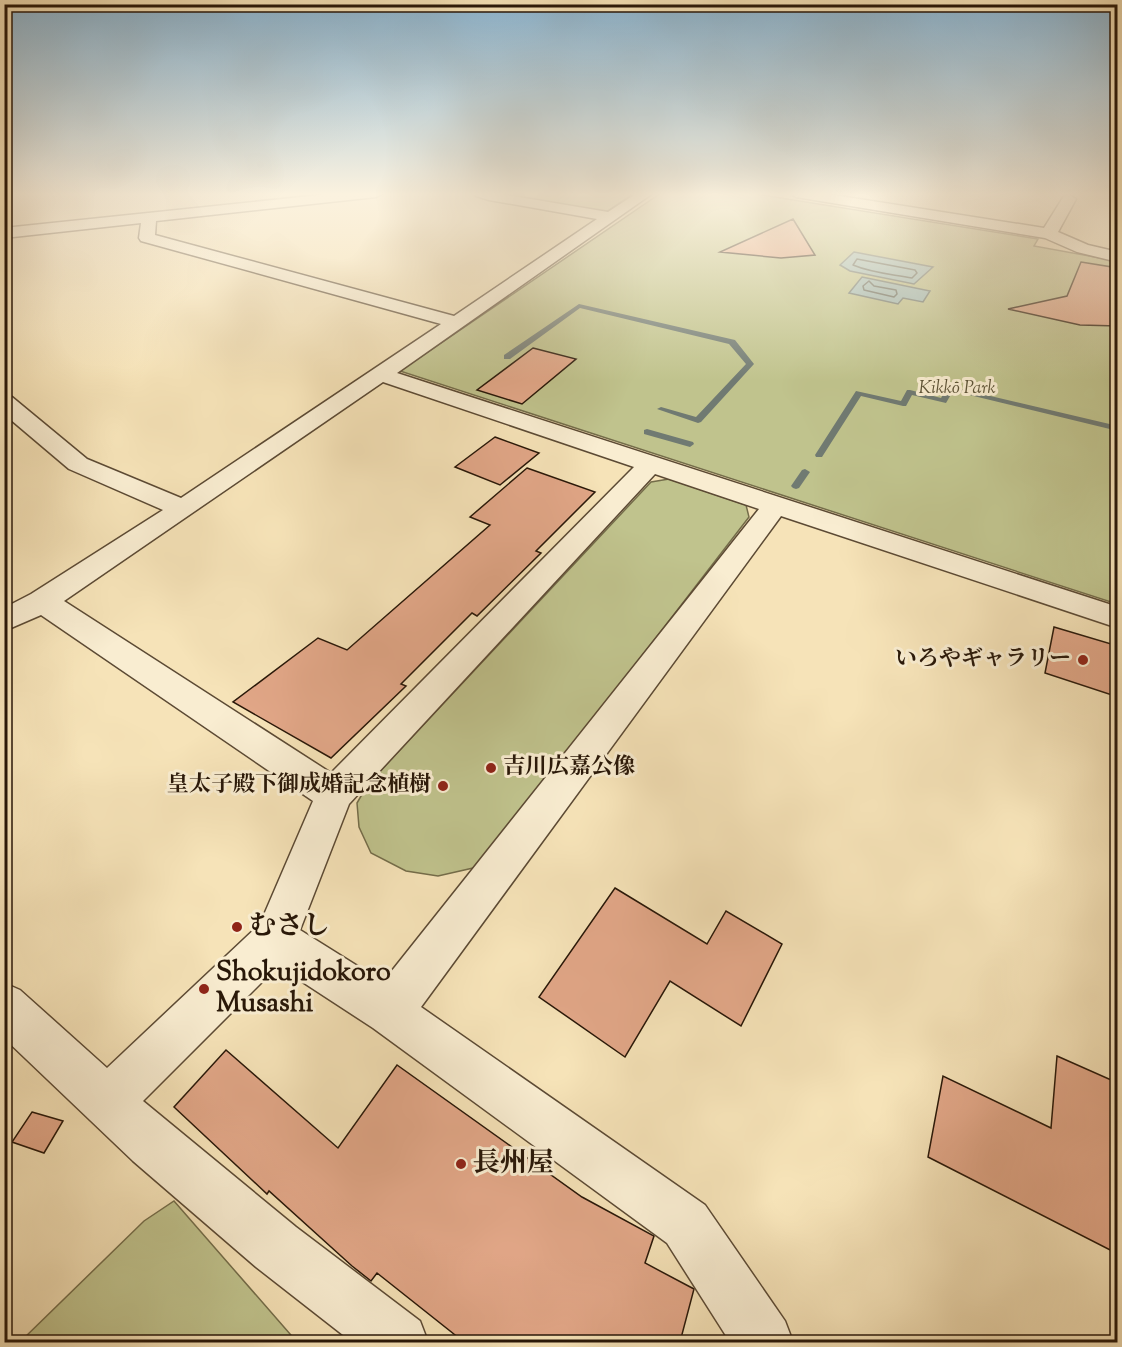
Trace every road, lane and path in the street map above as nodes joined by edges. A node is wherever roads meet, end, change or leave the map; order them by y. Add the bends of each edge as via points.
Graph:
1 (212, 256) edge
2 (553, 256) edge
3 (455, 322) junction
4 (379, 374) junction
5 (4, 402) edge
6 (651, 463) junction
7 (776, 505) junction
8 (183, 509) junction
9 (42, 601) junction
10 (1118, 618) edge
11 (4, 621) edge
12 (333, 795) junction
13 (275, 939) junction
14 (4, 1006) edge
15 (389, 1012) junction
16 (108, 1101) junction
17 (399, 1342) edge
18 (764, 1342) edge

1 - 3 street
2 - 3 street
3 - 4 street
4 - 6 street
4 - 8 street
5 - 8 street via 78,464
6 - 7 street
6 - 12 street
7 - 10 street
7 - 15 street
8 - 9 street
9 - 11 street
9 - 12 street
12 - 13 street
13 - 15 street
13 - 16 street
14 - 16 street
15 - 18 street via 686,1224
16 - 17 street via 151,1143 276,1247

